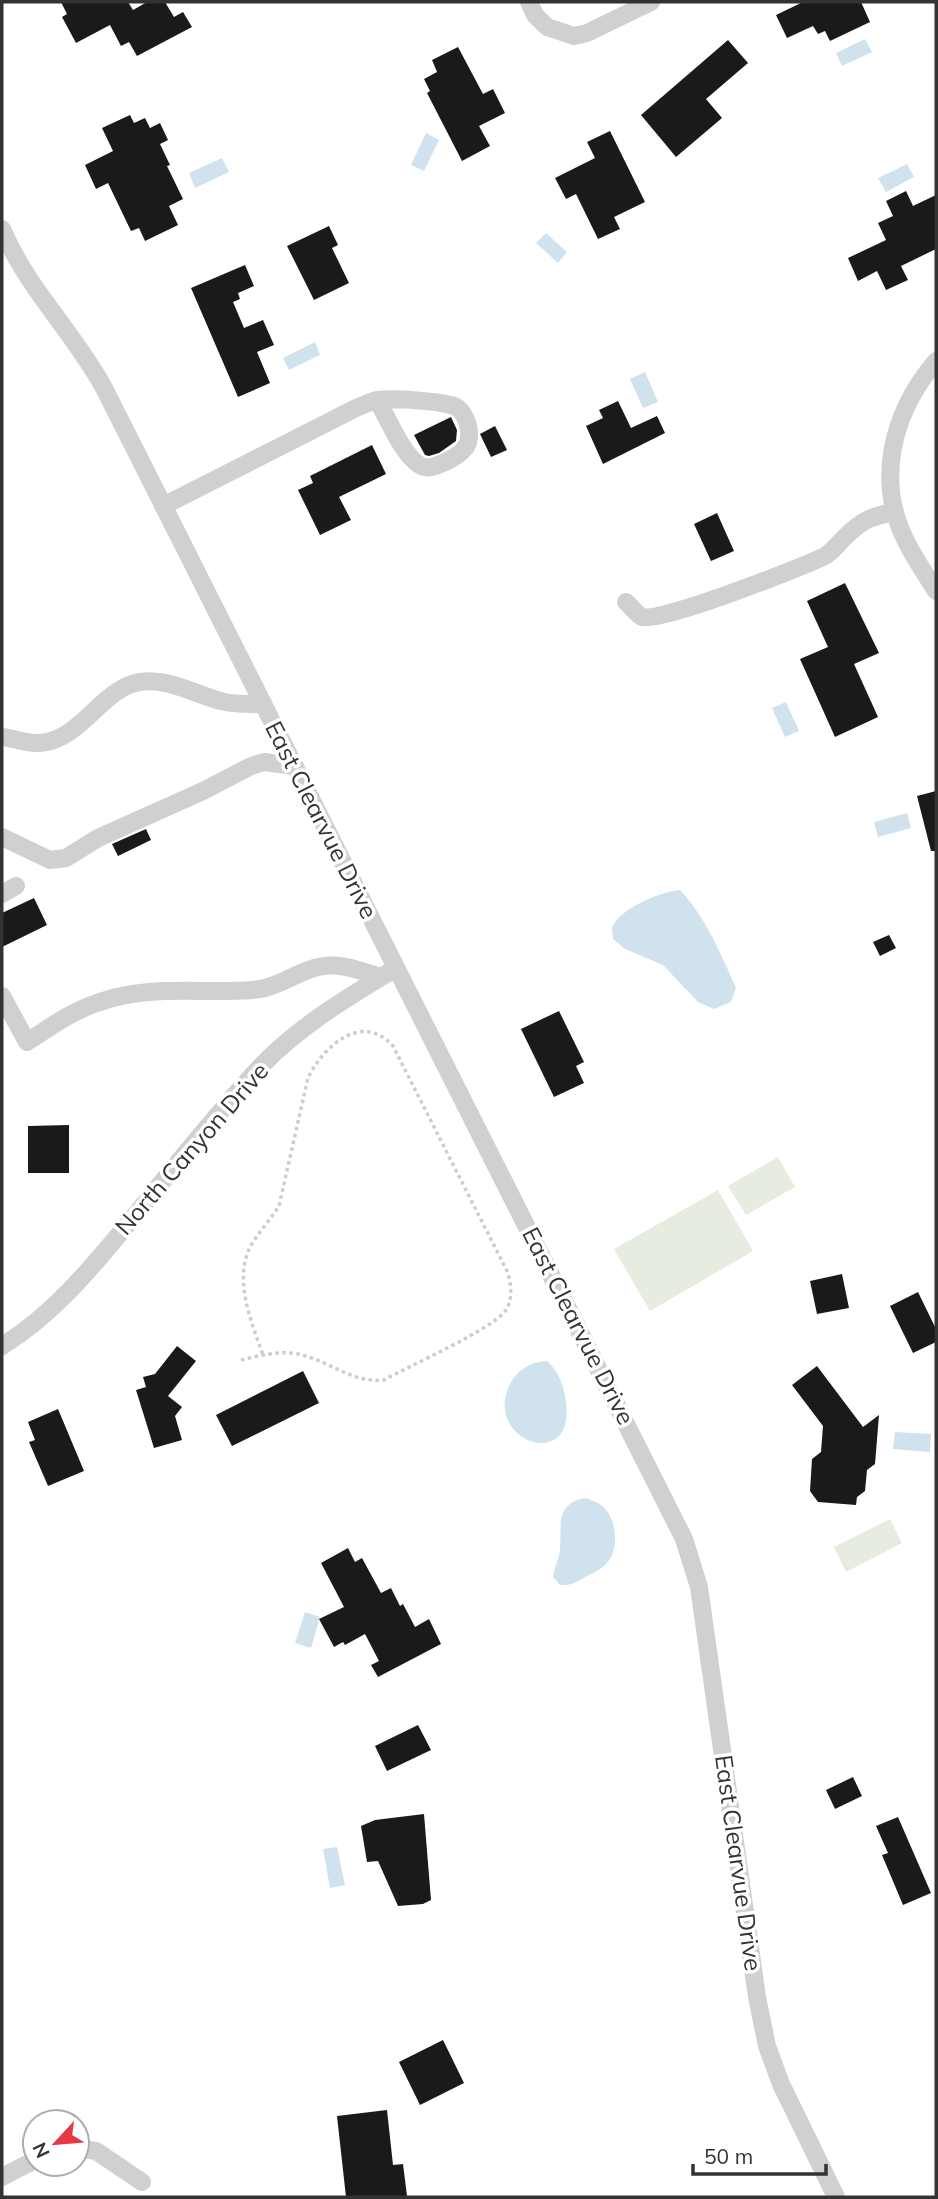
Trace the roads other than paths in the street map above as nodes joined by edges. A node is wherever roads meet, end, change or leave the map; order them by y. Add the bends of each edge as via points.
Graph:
1 (529, 2) edge
2 (651, 2) edge
3 (2, 229) edge
4 (936, 361) edge
5 (377, 400) junction
6 (163, 506) junction
7 (895, 512) junction
8 (936, 591) edge
9 (626, 602) dead end
10 (263, 704) junction
11 (2, 737) edge
12 (295, 766) junction
13 (2, 837) edge
14 (388, 973) junction
15 (2, 996) edge
16 (2, 1346) edge
17 (91, 2150) edge
18 (21, 2167) edge
19 (2, 2176) edge
20 (142, 2182) dead end
21 (836, 2197) edge

1 - 2 street via 547,27 574,36
3 - 6 street, East Clearvue Drive via 28,278 97,376
4 - 7 street via 904,407 892,446
5 - 5 street via 456,407 468,425 466,448 450,460 429,468 421,466
5 - 6 street
6 - 10 street, East Clearvue Drive
7 - 8 street via 907,545
7 - 9 street via 874,515 828,554 775,578 650,617 642,617
10 - 11 street via 220,701 163,683 133,683 51,741
10 - 12 street, East Clearvue Drive
12 - 13 street via 264,762 251,766 98,838 66,858 50,860
12 - 14 street, East Clearvue Drive
14 - 15 street via 339,965 318,967 254,990 127,995 79,1010 27,1042
14 - 16 street, North Canyon Drive via 316,1017 264,1064 78,1284
14 - 21 street, East Clearvue Drive via 684,1539 699,1587 767,2046
17 - 20 street
18 - 19 street

